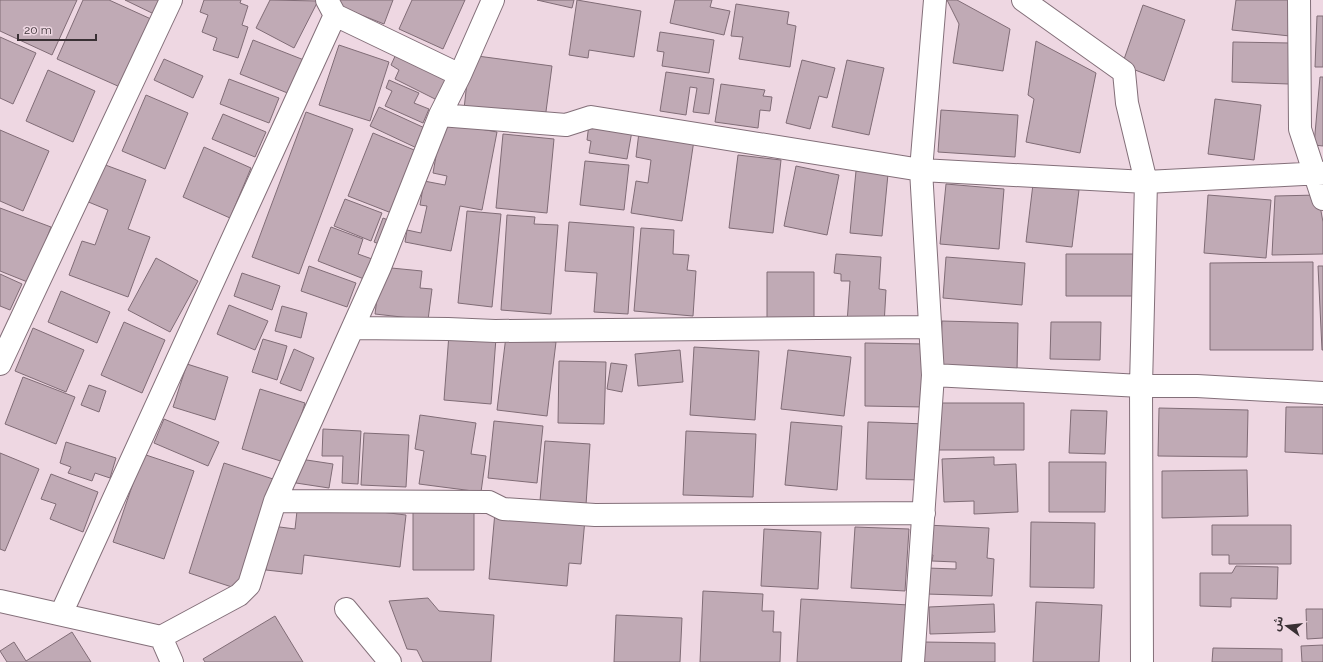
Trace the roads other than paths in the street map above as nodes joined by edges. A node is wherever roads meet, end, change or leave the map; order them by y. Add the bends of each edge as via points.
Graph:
1 (171, 0) edge
2 (494, 0) edge
3 (935, 0) edge
4 (1023, 0) edge
5 (1299, 0) edge
6 (331, 8) edge
7 (460, 75) junction
8 (440, 115) junction
9 (921, 170) junction
10 (1318, 173) edge
11 (1146, 182) junction
12 (1323, 199) edge
13 (930, 327) junction
14 (353, 328) junction
15 (0, 364) edge
16 (933, 375) junction
17 (1141, 386) junction
18 (1323, 393) edge
19 (275, 501) junction
20 (924, 513) junction
21 (0, 601) edge
22 (346, 609) dead end
23 (61, 614) junction
24 (161, 637) junction
25 (388, 661) edge
26 (172, 662) edge
27 (913, 662) edge
28 (1142, 662) edge

1 - 15 street
2 - 7 street
3 - 9 street
4 - 11 street via 1124,72 1127,102
5 - 10 street via 1300,129
6 - 7 street
6 - 23 street
7 - 8 street
8 - 9 street via 566,125 591,117
8 - 14 street
9 - 11 street
9 - 13 street
10 - 11 street
10 - 12 street
11 - 17 street
13 - 14 street via 495,332 448,328
13 - 16 street
14 - 19 street
16 - 17 street
16 - 20 street
17 - 18 street via 1197,386
17 - 28 street
19 - 20 street via 489,502 503,509 595,514
19 - 24 street via 249,584 239,595
20 - 27 street
21 - 23 street
22 - 25 street
23 - 24 street
24 - 26 street

